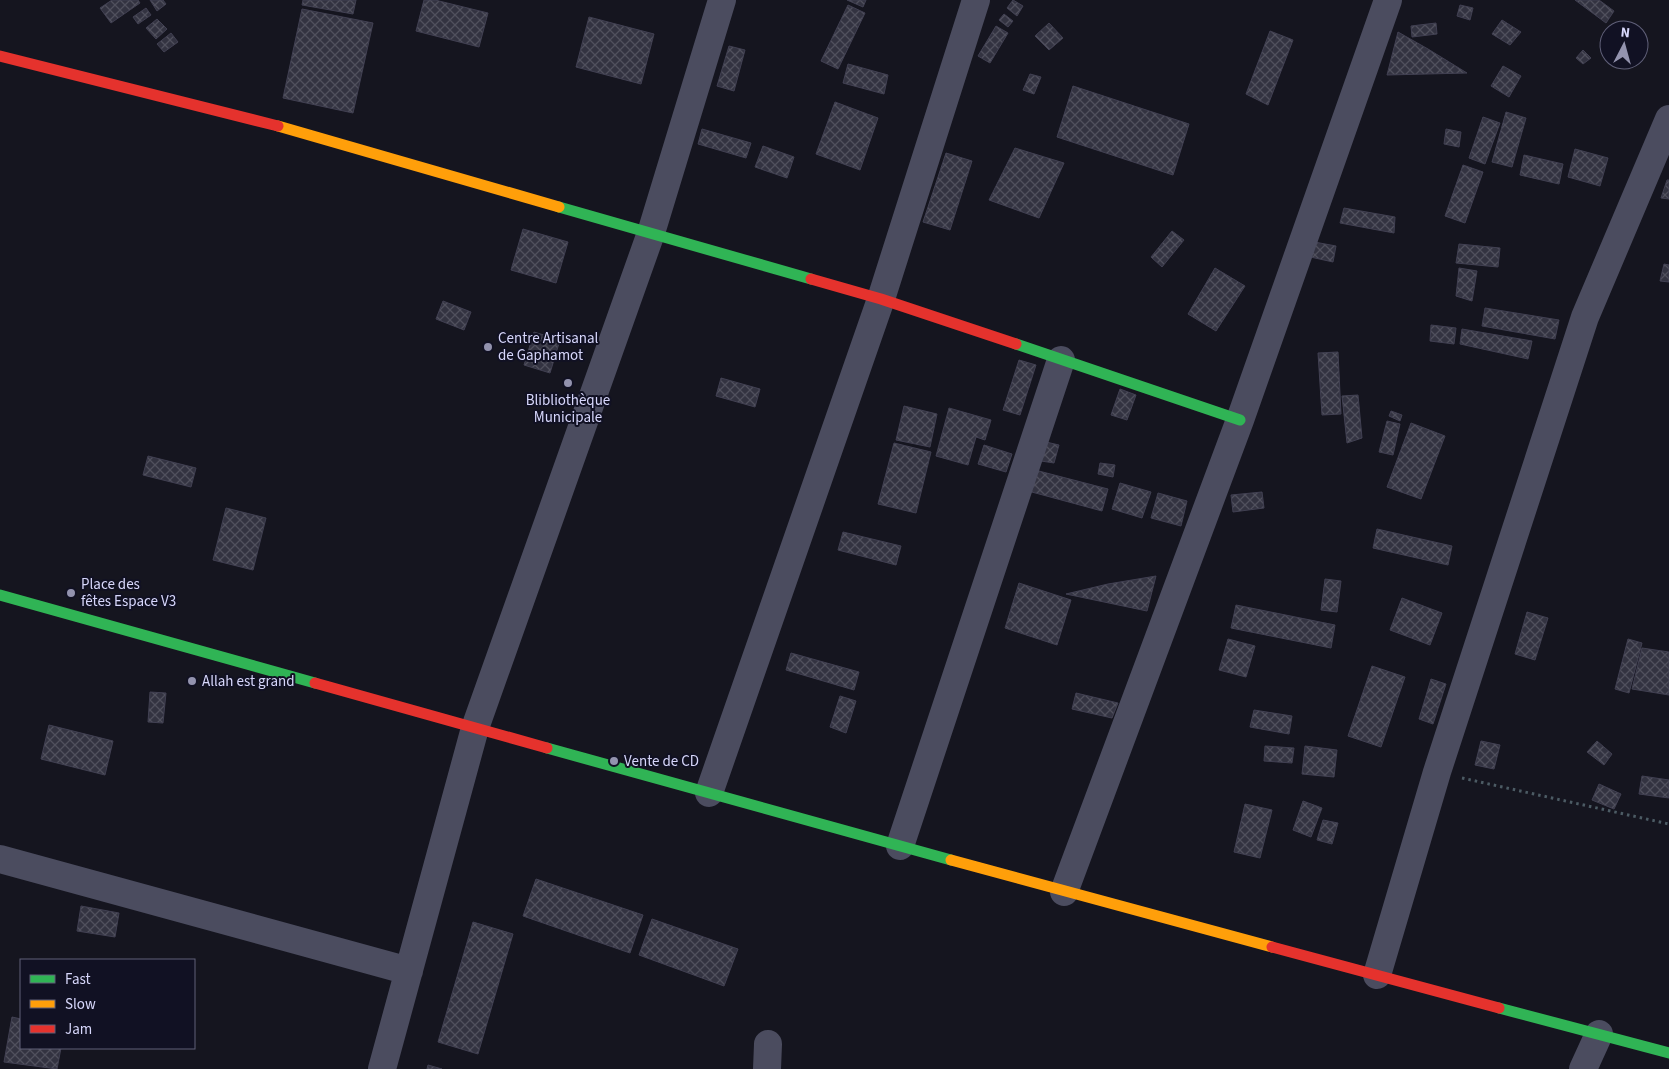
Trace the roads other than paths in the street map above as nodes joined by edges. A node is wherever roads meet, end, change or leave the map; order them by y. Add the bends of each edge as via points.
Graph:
1 (722, 0) edge
2 (976, 0) edge
3 (1388, 0) edge
4 (0, 56) edge
5 (1669, 119) edge
6 (651, 233) junction
7 (881, 299) junction
8 (1061, 360) junction
9 (1240, 420) junction
10 (0, 595) edge
11 (475, 728) junction
12 (709, 793) junction
13 (900, 846) junction
14 (0, 859) edge
15 (1064, 892) junction
16 (408, 971) junction
17 (1377, 975) junction
18 (1599, 1034) junction
19 (1667, 1047) edge
20 (382, 1069) edge
21 (1583, 1069) edge

1 - 6 street
2 - 7 street
3 - 9 street
4 - 6 street via 276,125
5 - 17 street via 1585,317 1437,772
6 - 7 street
6 - 11 street
7 - 8 street
7 - 12 street
8 - 9 street
8 - 13 street
9 - 15 street
10 - 11 street
11 - 12 street
11 - 16 street
12 - 13 street
13 - 15 street
14 - 16 street
15 - 17 street
16 - 20 street
17 - 18 street
18 - 19 street
18 - 21 street

